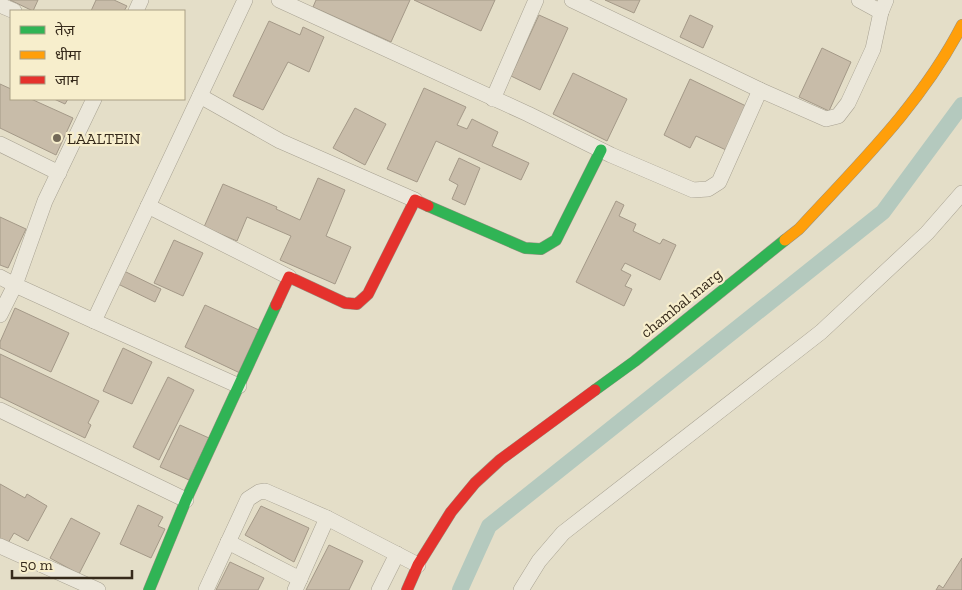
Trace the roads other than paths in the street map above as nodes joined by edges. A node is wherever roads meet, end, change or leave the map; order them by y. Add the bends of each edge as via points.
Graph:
1 (245, 0) edge
2 (279, 0) edge
3 (536, 0) edge
4 (572, 0) edge
5 (859, 0) edge
6 (0, 5) edge
7 (883, 6) edge
8 (12, 10) edge
9 (962, 24) edge
10 (760, 90) junction
11 (200, 96) junction
12 (493, 99) junction
13 (94, 100) edge
14 (0, 144) edge
15 (600, 150) junction
16 (58, 173) junction
17 (962, 192) edge
18 (415, 200) junction
19 (148, 206) junction
20 (0, 277) edge
21 (290, 277) junction
22 (15, 285) junction
23 (0, 315) edge
24 (94, 321) junction
25 (240, 386) junction
26 (0, 410) edge
27 (186, 500) junction
28 (326, 518) junction
29 (228, 542) junction
30 (0, 546) edge
31 (397, 554) junction
32 (418, 566) junction
33 (297, 584) edge
34 (98, 590) edge
35 (149, 590) edge
36 (206, 590) edge
37 (379, 590) edge
38 (407, 590) edge
39 (521, 590) edge

1 - 11 street
2 - 12 street
3 - 12 street
4 - 10 street
5 - 7 street
6 - 8 street
7 - 10 street via 873,49 848,103 838,116 826,119
9 - 32 street, chambal marg via 947,54 923,89 872,151 798,229 635,361 500,460 451,512
10 - 15 street via 720,182 708,189 692,190
11 - 18 street via 280,141
11 - 19 street
12 - 15 street
13 - 16 street
14 - 16 street
15 - 18 street via 556,240 541,249 525,248
16 - 22 street
17 - 39 street via 927,233 821,332 564,534 539,562
18 - 21 street via 368,294 357,304 345,304
19 - 21 street
19 - 24 street
20 - 22 street
21 - 25 street
22 - 23 street
22 - 24 street
24 - 25 street
25 - 27 street
26 - 27 street
27 - 35 street
28 - 29 street via 266,491 258,492 248,499
28 - 31 street
28 - 33 street
29 - 33 street
29 - 36 street
30 - 34 street
31 - 32 street
31 - 37 street
32 - 38 street, chambal marg

